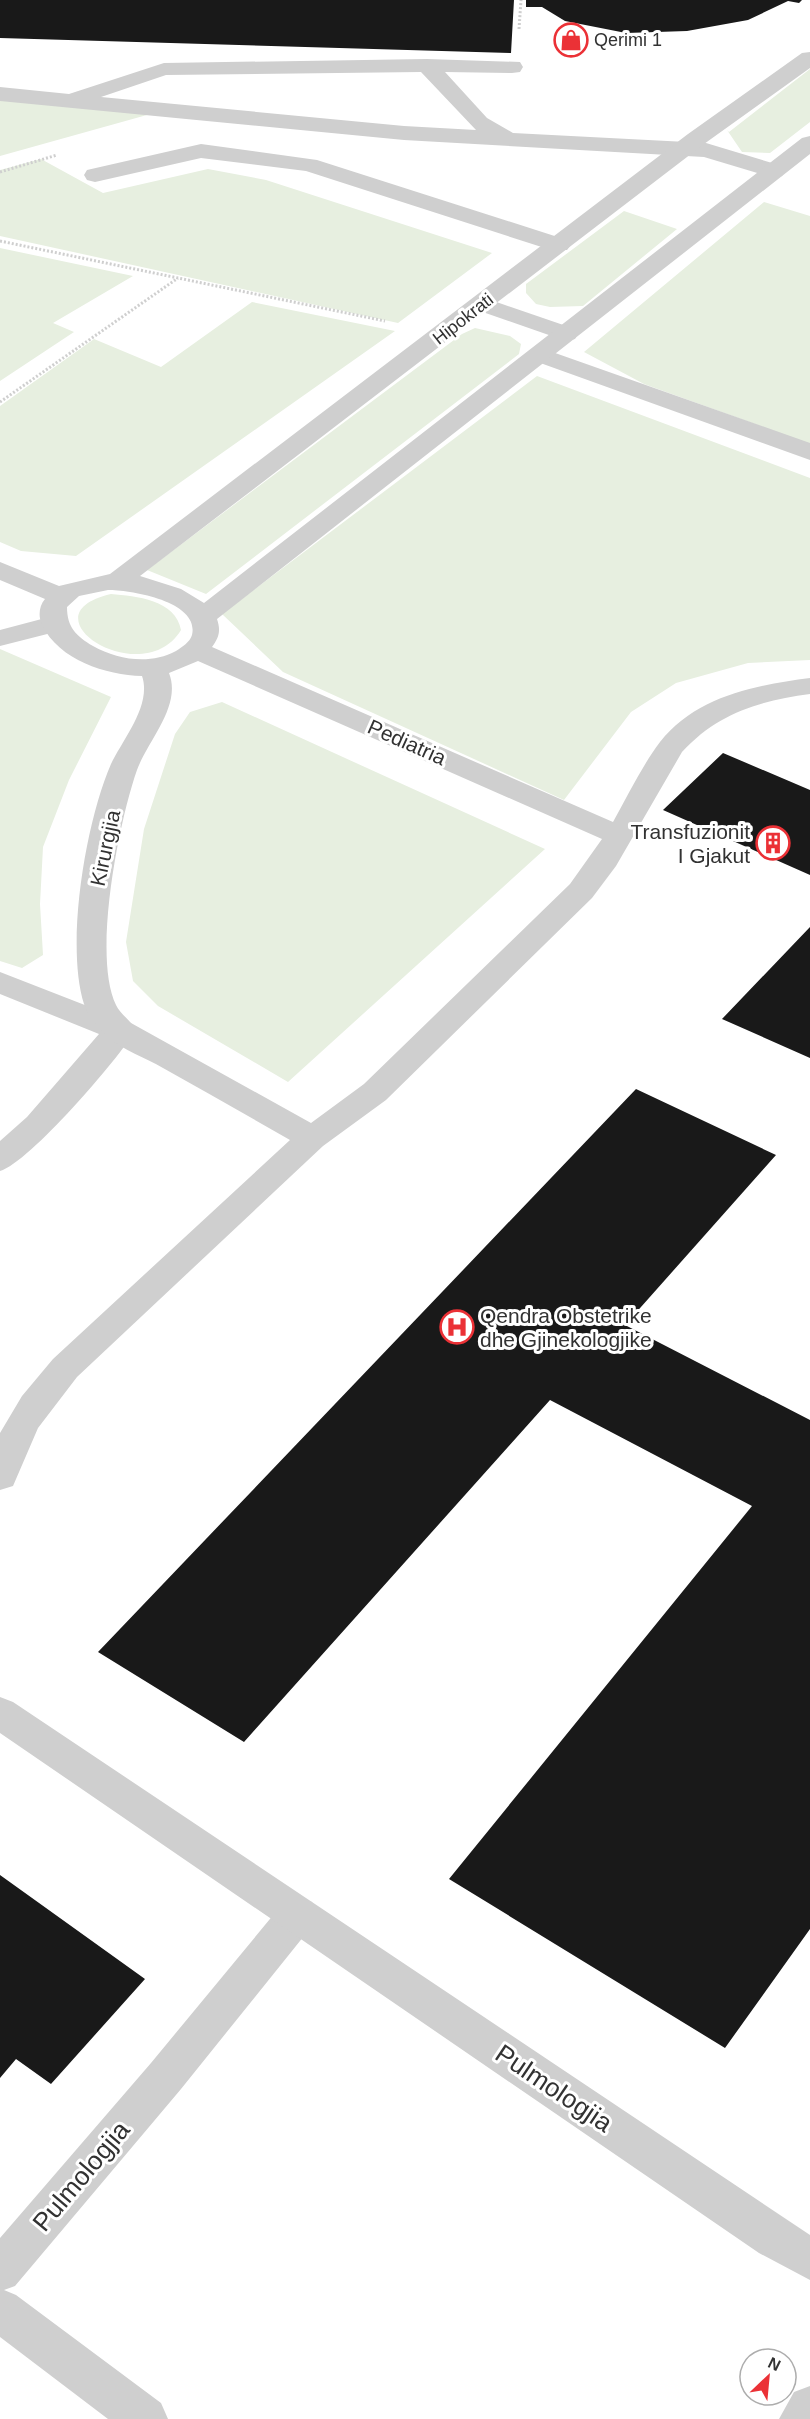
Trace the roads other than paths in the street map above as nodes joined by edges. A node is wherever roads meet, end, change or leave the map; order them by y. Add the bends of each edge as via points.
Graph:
1 (810, 58) edge
2 (427, 65) junction
3 (512, 67) dead end
4 (0, 94) edge
5 (68, 101) junction
6 (510, 139) junction
7 (810, 143) edge
8 (684, 148) junction
9 (774, 171) junction
10 (95, 175) road end
11 (559, 244) junction
12 (482, 304) junction
13 (566, 334) junction
14 (541, 355) junction
15 (810, 452) edge
16 (0, 570) edge
17 (117, 582) junction
18 (61, 596) junction
19 (203, 617) junction
20 (53, 624) junction
21 (0, 638) edge
22 (197, 650) junction
23 (153, 668) junction
24 (810, 686) edge
25 (618, 835) junction
26 (0, 982) edge
27 (120, 1030) junction
28 (312, 1138) junction
29 (0, 1159) edge
30 (2, 1460) edge
31 (0, 1713) edge
32 (298, 1914) junction
33 (810, 2259) edge
34 (0, 2271) edge
35 (0, 2310) edge
36 (145, 2419) edge

1 - 8 street, Hipokrati
2 - 3 street
2 - 5 street via 164,69
2 - 6 street via 479,123
4 - 5 street
5 - 6 street via 404,133
6 - 8 street
7 - 9 street
8 - 9 street via 706,150
8 - 11 street, Hipokrati
9 - 13 street
10 - 11 street via 201,151 309,165
11 - 12 street, Hipokrati
12 - 13 street
12 - 17 street, Hipokrati
13 - 14 street
14 - 15 street
14 - 19 street
16 - 18 street
17 - 18 street via 83,586
17 - 19 street via 164,591
18 - 20 street via 54,605
19 - 22 street via 206,632
20 - 21 street
20 - 23 street via 75,647 123,666
22 - 23 street via 179,662
22 - 25 street, Pediatria
23 - 27 street, Kirurgjia via 159,686 156,702 123,770 104,845 94,909 94,987 100,1007
24 - 25 street via 735,701 700,717 670,747
25 - 28 street via 581,891 375,1092
26 - 27 street, Kirurgjia
27 - 28 street, Kirurgjia
27 - 29 street via 38,1125
28 - 30 street via 65,1368 17,1430
31 - 32 street, Pulmologjia
32 - 33 street, Pulmologjia
32 - 34 street, Pulmologjia
35 - 36 street

